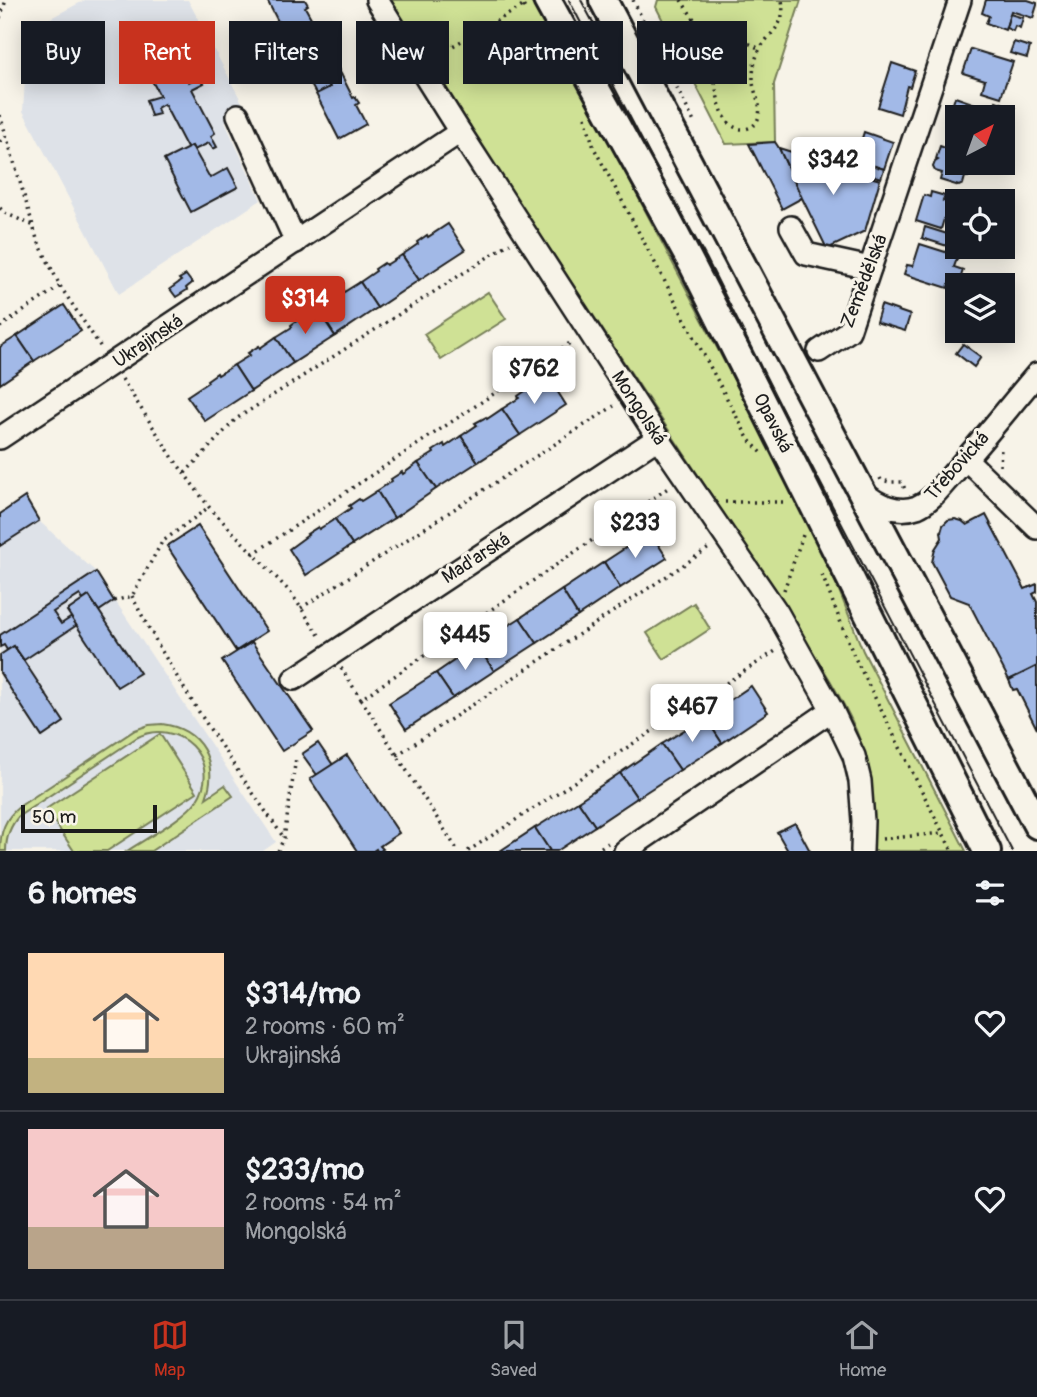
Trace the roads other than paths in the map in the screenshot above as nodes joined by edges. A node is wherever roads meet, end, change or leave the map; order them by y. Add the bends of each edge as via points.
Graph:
1 (377, 0) edge
2 (603, 0) edge
3 (960, 0) edge
4 (535, 3) edge
5 (238, 115) dead end
6 (460, 132) junction
7 (791, 227) dead end
8 (296, 242) junction
9 (870, 268) junction
10 (819, 351) dead end
11 (1037, 373) edge
12 (0, 438) edge
13 (659, 438) junction
14 (966, 459) junction
15 (867, 479) junction
16 (1037, 528) edge
17 (294, 679) dead end
18 (832, 710) junction
19 (1037, 825) edge
20 (862, 845) edge
21 (625, 851) edge
22 (987, 851) edge

1 - 6 street, Mongolská
2 - 15 main road
3 - 9 street, Zemědělská
4 - 22 main road, Opavská via 693,265
5 - 8 street
6 - 8 street, Ukrajinská
6 - 13 street, Mongolská
7 - 9 street via 806,254
8 - 12 street, Ukrajinská
9 - 10 street, Zemědělská via 849,331
11 - 14 street, Třebovická
13 - 17 street, Maďarská
13 - 18 street, Mongolská via 776,612
14 - 15 street, Třebovická via 917,507 885,507 870,499
14 - 16 street
15 - 19 main road
18 - 20 street, Mongolská via 854,756 860,781
18 - 21 street

